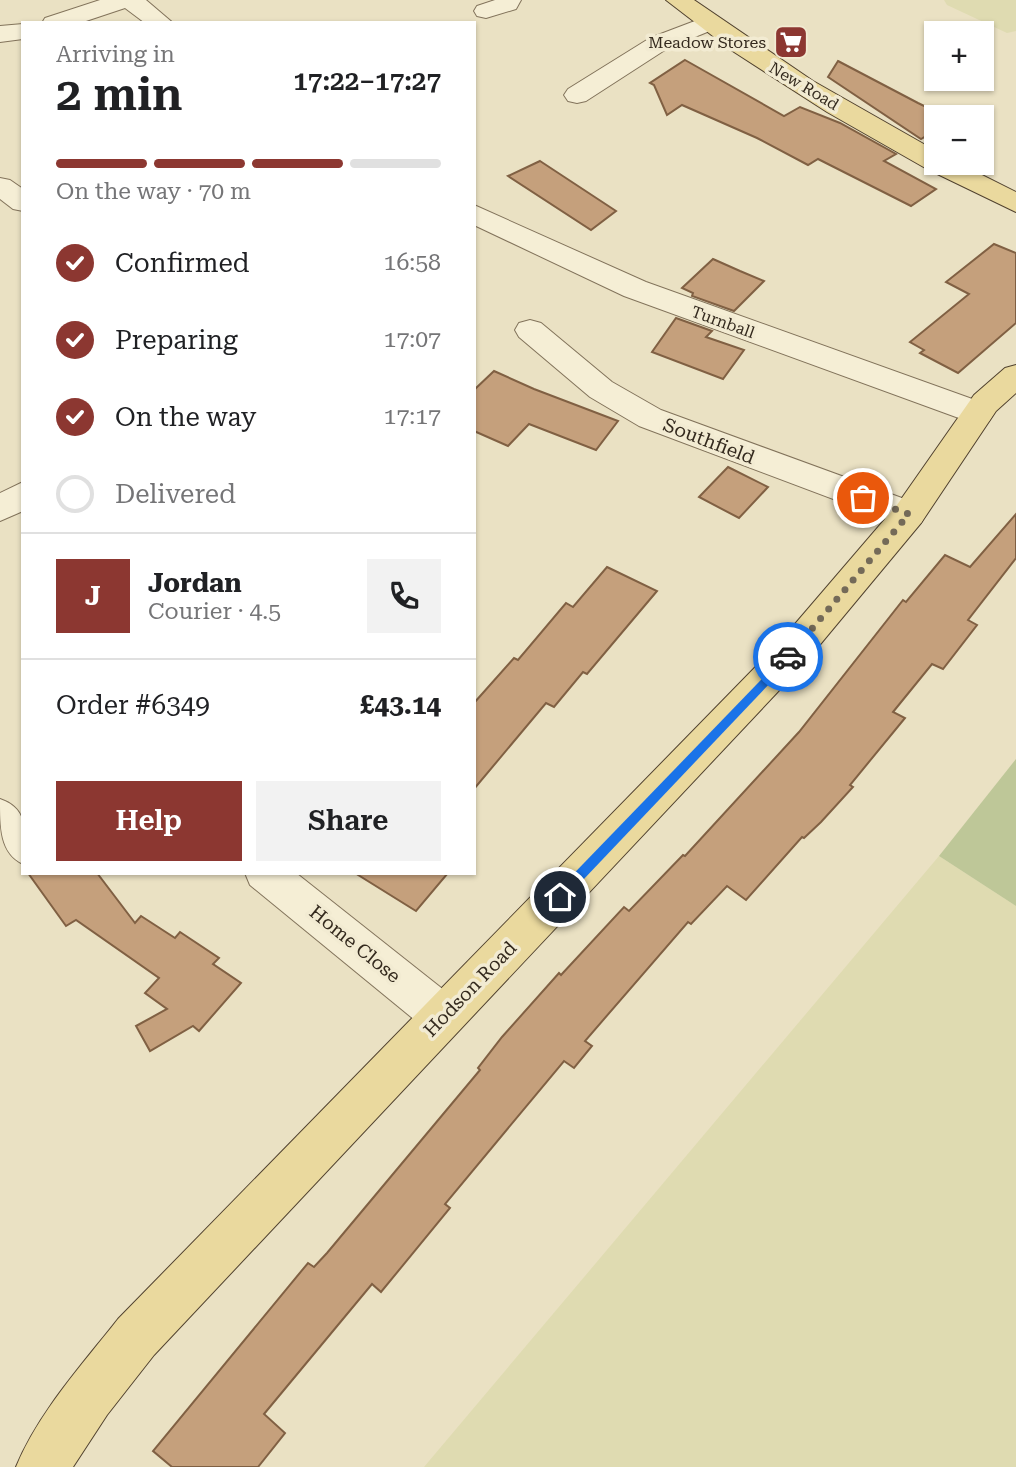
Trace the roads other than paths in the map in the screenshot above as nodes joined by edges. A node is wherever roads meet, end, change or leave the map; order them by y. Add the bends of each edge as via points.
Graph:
1 (128, 0) edge
2 (509, 0) edge
3 (678, 0) edge
4 (486, 10) dead end
5 (60, 21) edge
6 (158, 21) edge
7 (708, 23) junction
8 (21, 31) edge
9 (0, 34) edge
10 (577, 94) dead end
11 (924, 156) edge
12 (960, 175) edge
13 (0, 186) edge
14 (21, 202) edge
15 (1016, 204) edge
16 (476, 215) edge
17 (530, 330) dead end
18 (1016, 375) edge
19 (978, 413) junction
20 (909, 514) junction
21 (0, 816) edge
22 (21, 844) edge
23 (21, 848) edge
24 (0, 860) edge
25 (267, 875) edge
26 (443, 1016) junction
27 (42, 1467) edge

1 - 5 street
1 - 6 street
2 - 4 street
3 - 7 main road, New Road
7 - 10 street via 659,43
7 - 11 main road, New Road via 779,72
8 - 9 street
12 - 15 main road, New Road
13 - 14 street
16 - 19 street, Turnball via 635,289
17 - 20 street, Southfield via 589,383 650,418
18 - 19 main road
19 - 20 main road, Hodson Road
20 - 26 main road, Hodson Road via 766,681
21 - 22 street
23 - 24 street
25 - 26 street, Home Close
26 - 27 main road, Hodson Road via 136,1337

